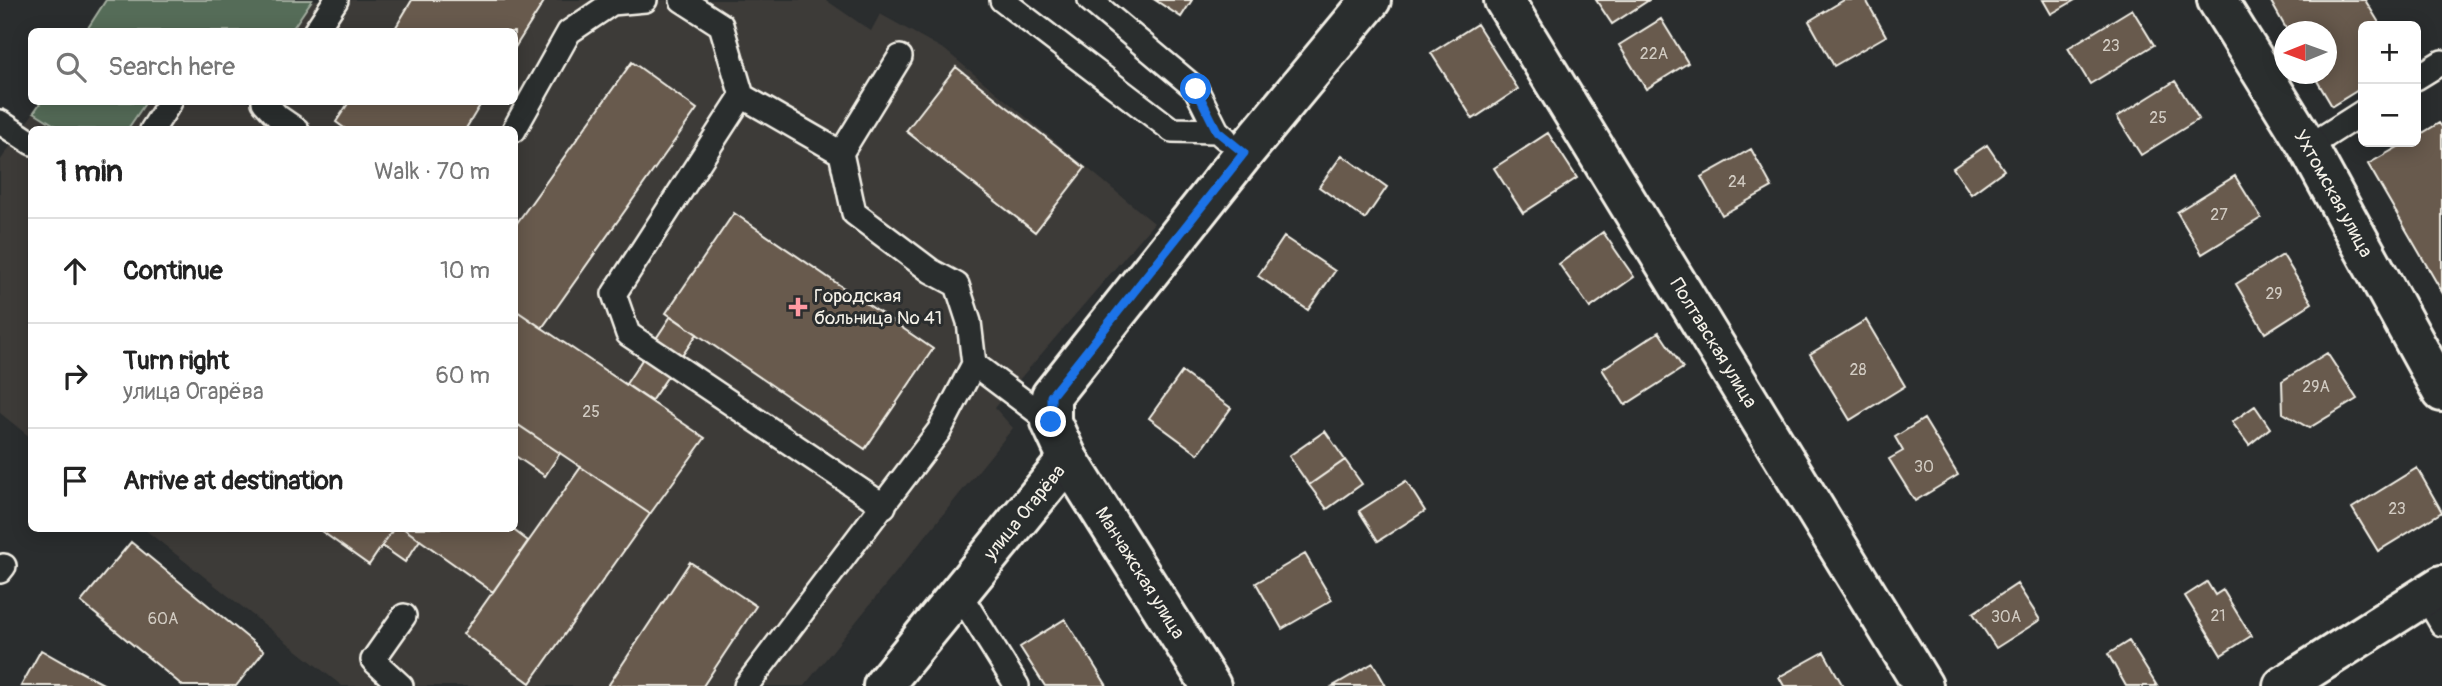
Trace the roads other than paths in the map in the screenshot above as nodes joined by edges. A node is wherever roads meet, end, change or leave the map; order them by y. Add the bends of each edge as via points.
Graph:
1 (335, 0) edge
2 (645, 0) edge
3 (682, 0) edge
4 (1002, 0) edge
5 (1090, 0) edge
6 (1371, 0) edge
7 (1504, 0) edge
8 (2217, 0) edge
9 (318, 28) edge
10 (900, 57) dead end
11 (2442, 62) edge
12 (2421, 75) edge
13 (742, 96) junction
14 (168, 105) edge
15 (267, 105) edge
16 (2358, 115) edge
17 (0, 122) edge
18 (155, 126) edge
19 (291, 126) edge
20 (516, 126) edge
21 (28, 140) edge
22 (1230, 142) junction
23 (2308, 147) junction
24 (841, 153) junction
25 (974, 364) junction
26 (2442, 392) edge
27 (1051, 422) junction
28 (1068, 459) junction
29 (884, 506) junction
30 (959, 593) junction
31 (2436, 601) edge
32 (404, 616) dead end
33 (401, 686) edge
34 (746, 686) edge
35 (883, 686) edge
36 (1017, 686) edge
37 (1211, 686) edge
38 (1923, 686) edge
39 (2283, 686) edge

1 - 9 lane
2 - 20 lane via 612,3 569,32
3 - 13 lane via 721,25
4 - 22 lane via 1172,130
5 - 22 lane via 1196,89
6 - 22 street
7 - 38 street, Полтавская улица
8 - 23 street, Ухтомская улица
10 - 24 lane
11 - 12 lane
13 - 24 lane
13 - 29 lane via 614,294 617,304 628,334
14 - 18 lane
15 - 19 lane
16 - 23 lane
17 - 21 lane
22 - 27 street via 1051,396
23 - 26 street, Ухтомская улица
24 - 25 lane via 854,213 957,285 969,322
25 - 27 lane
25 - 29 lane via 939,431
27 - 28 street, улица Огарёва
28 - 30 street, улица Огарёва
28 - 37 street, Манчажская улица
29 - 34 lane
30 - 35 street, улица Огарёва
30 - 36 lane
31 - 39 street
32 - 33 lane via 373,660

